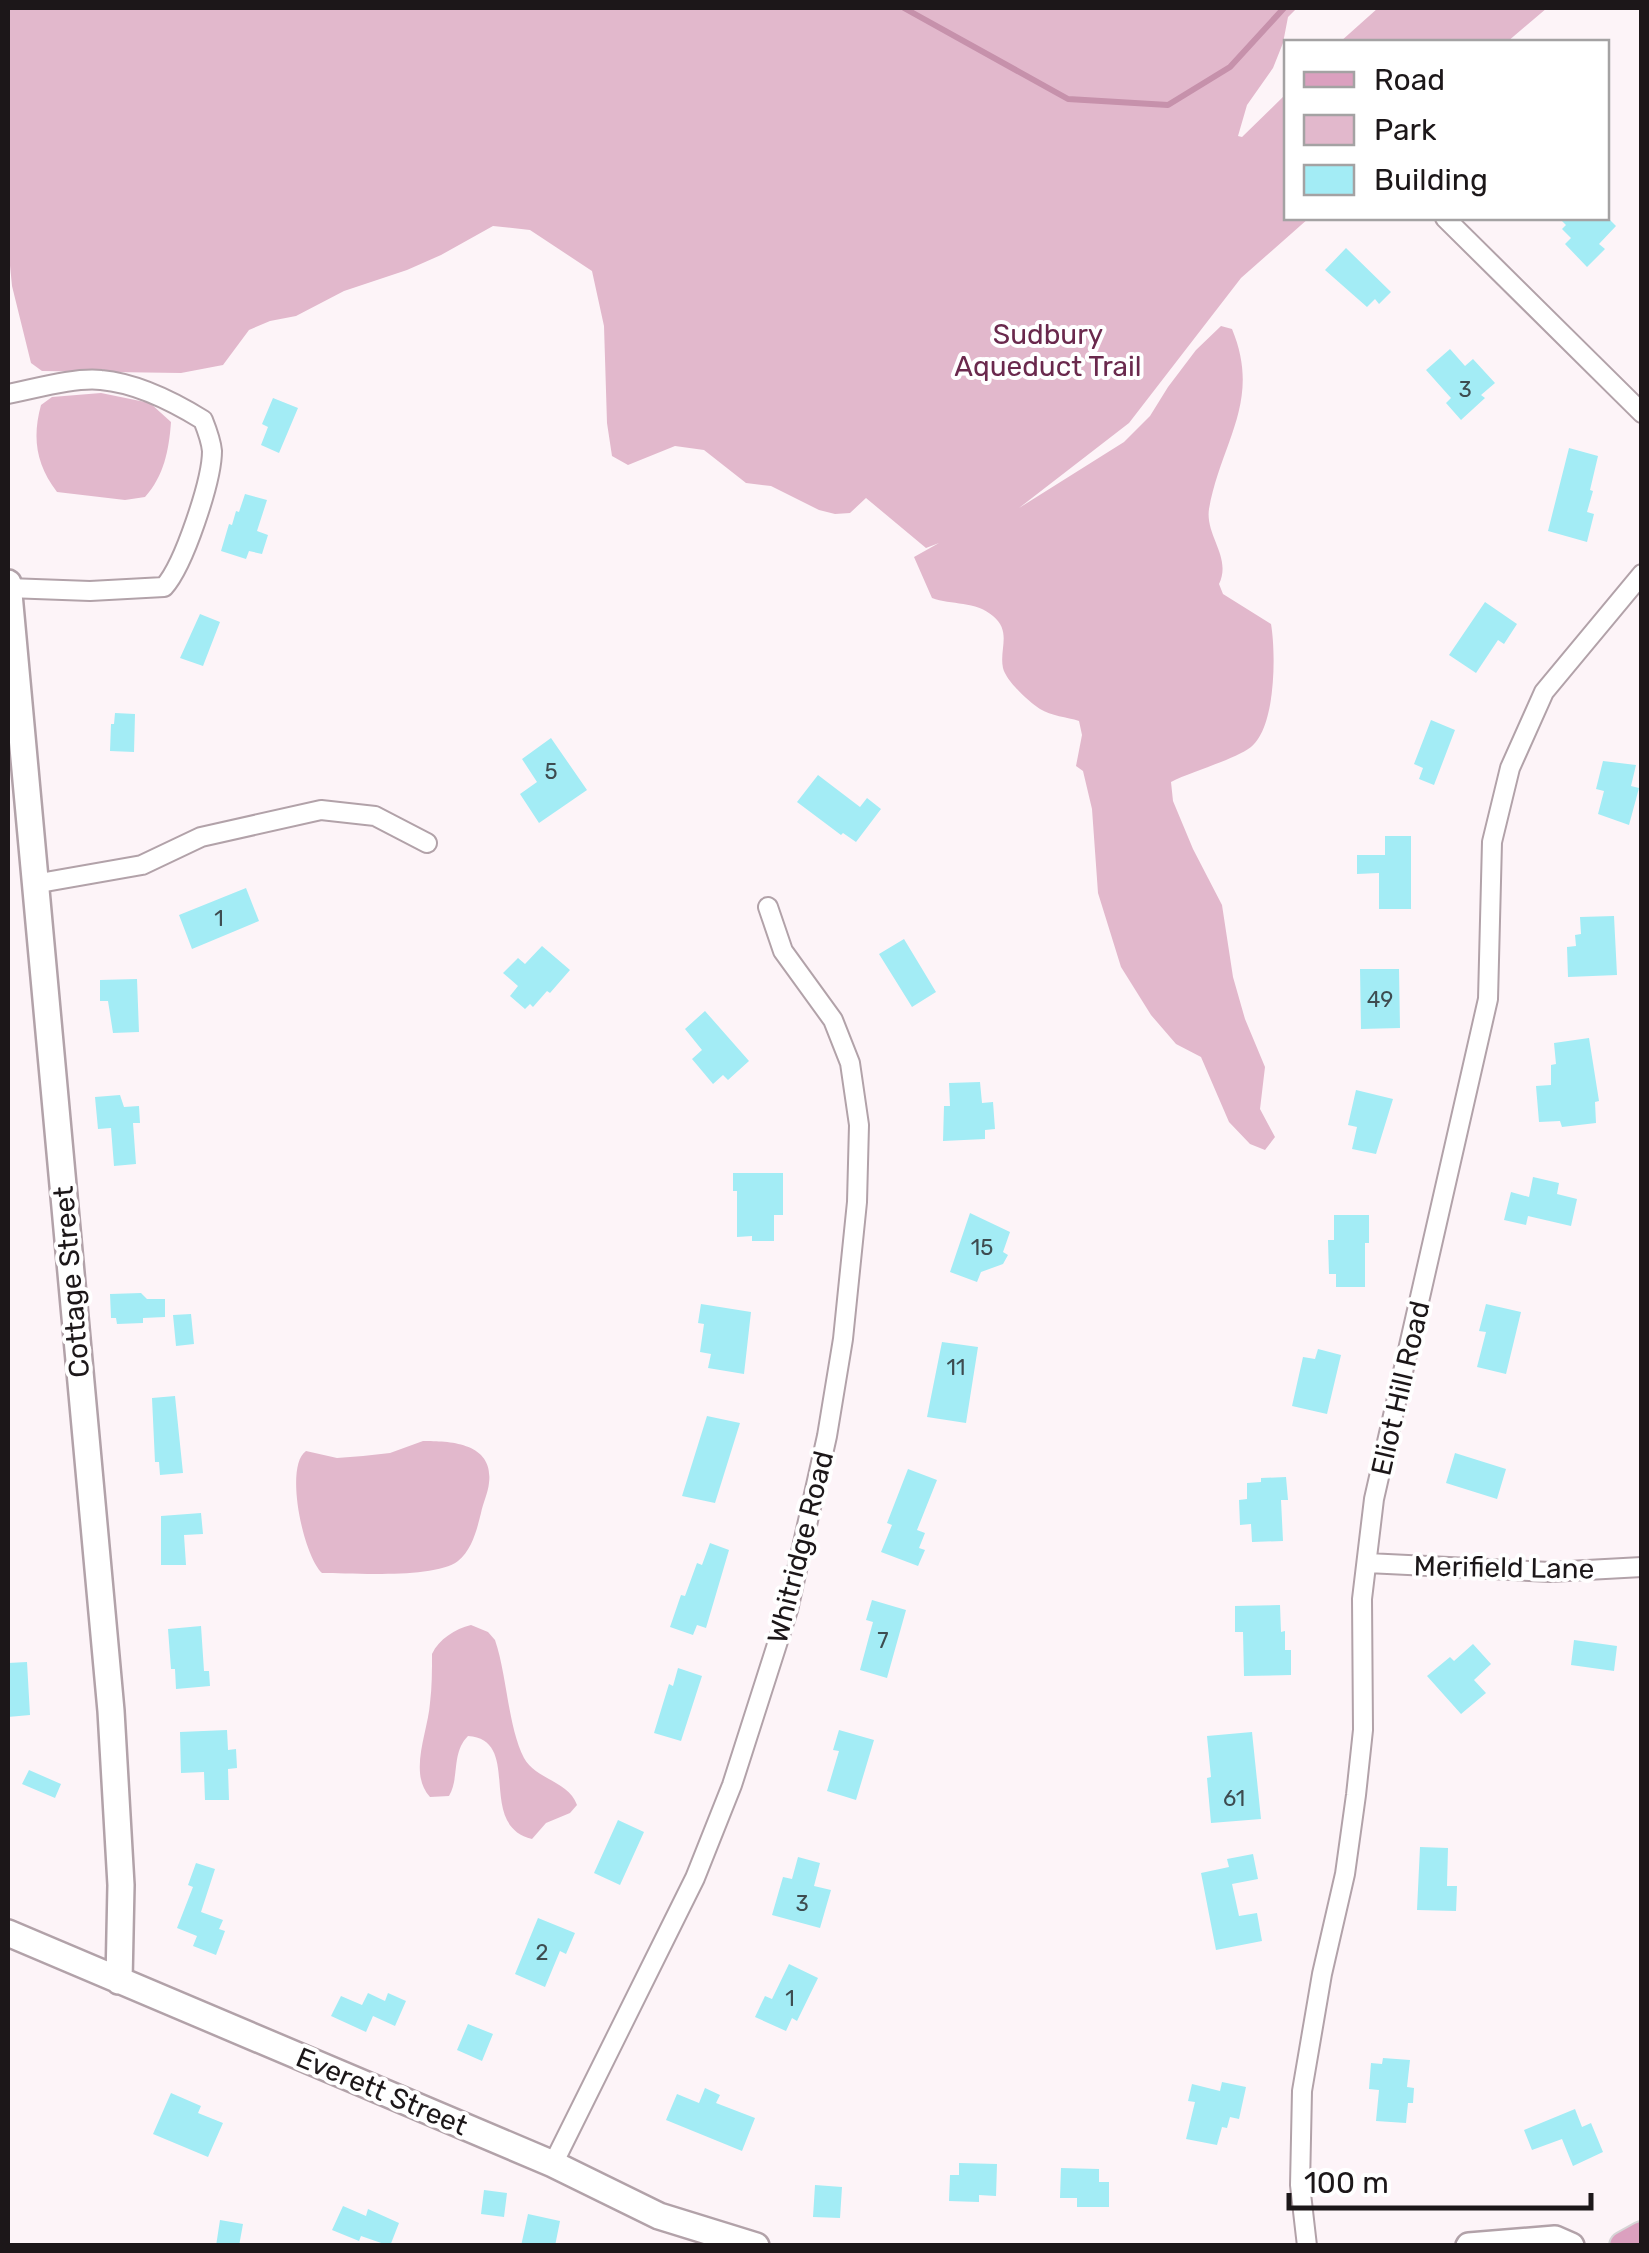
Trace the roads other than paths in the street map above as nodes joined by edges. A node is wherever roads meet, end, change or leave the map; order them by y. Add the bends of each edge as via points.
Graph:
1 (1447, 220) edge
2 (8, 394) edge
3 (1642, 413) edge
4 (1642, 574) edge
5 (8, 586) edge
6 (427, 844) dead end
7 (34, 884) junction
8 (768, 907) dead end
9 (1367, 1563) junction
10 (1642, 1567) edge
11 (8, 1933) edge
12 (119, 1981) junction
13 (553, 2164) junction
14 (1642, 2236) edge
15 (756, 2246) edge
16 (1307, 2246) edge
17 (1470, 2246) edge
18 (1571, 2246) edge
19 (1624, 2246) edge

1 - 3 street
2 - 5 street via 101,380 126,386 203,420 212,453 185,552 164,587
4 - 9 street, Eliot Hill Road via 1544,692 1510,768 1492,842 1488,999 1374,1500
5 - 7 street, Cottage Street
6 - 7 street via 375,816 321,810 202,837 142,864
7 - 12 street, Cottage Street via 111,1711
8 - 13 street, Whitridge Road via 783,952 832,1020 850,1063 859,1125 848,1314 788,1610 732,1785 695,1878
9 - 10 street, Merifield Lane via 1550,1572
9 - 16 street, Eliot Hill Road via 1363,1730 1352,1825 1302,2092 1300,2185
11 - 12 street, Everett Street
12 - 13 street, Everett Street
13 - 15 street, Everett Street via 659,2216
14 - 19 main road
17 - 18 street via 1554,2238

